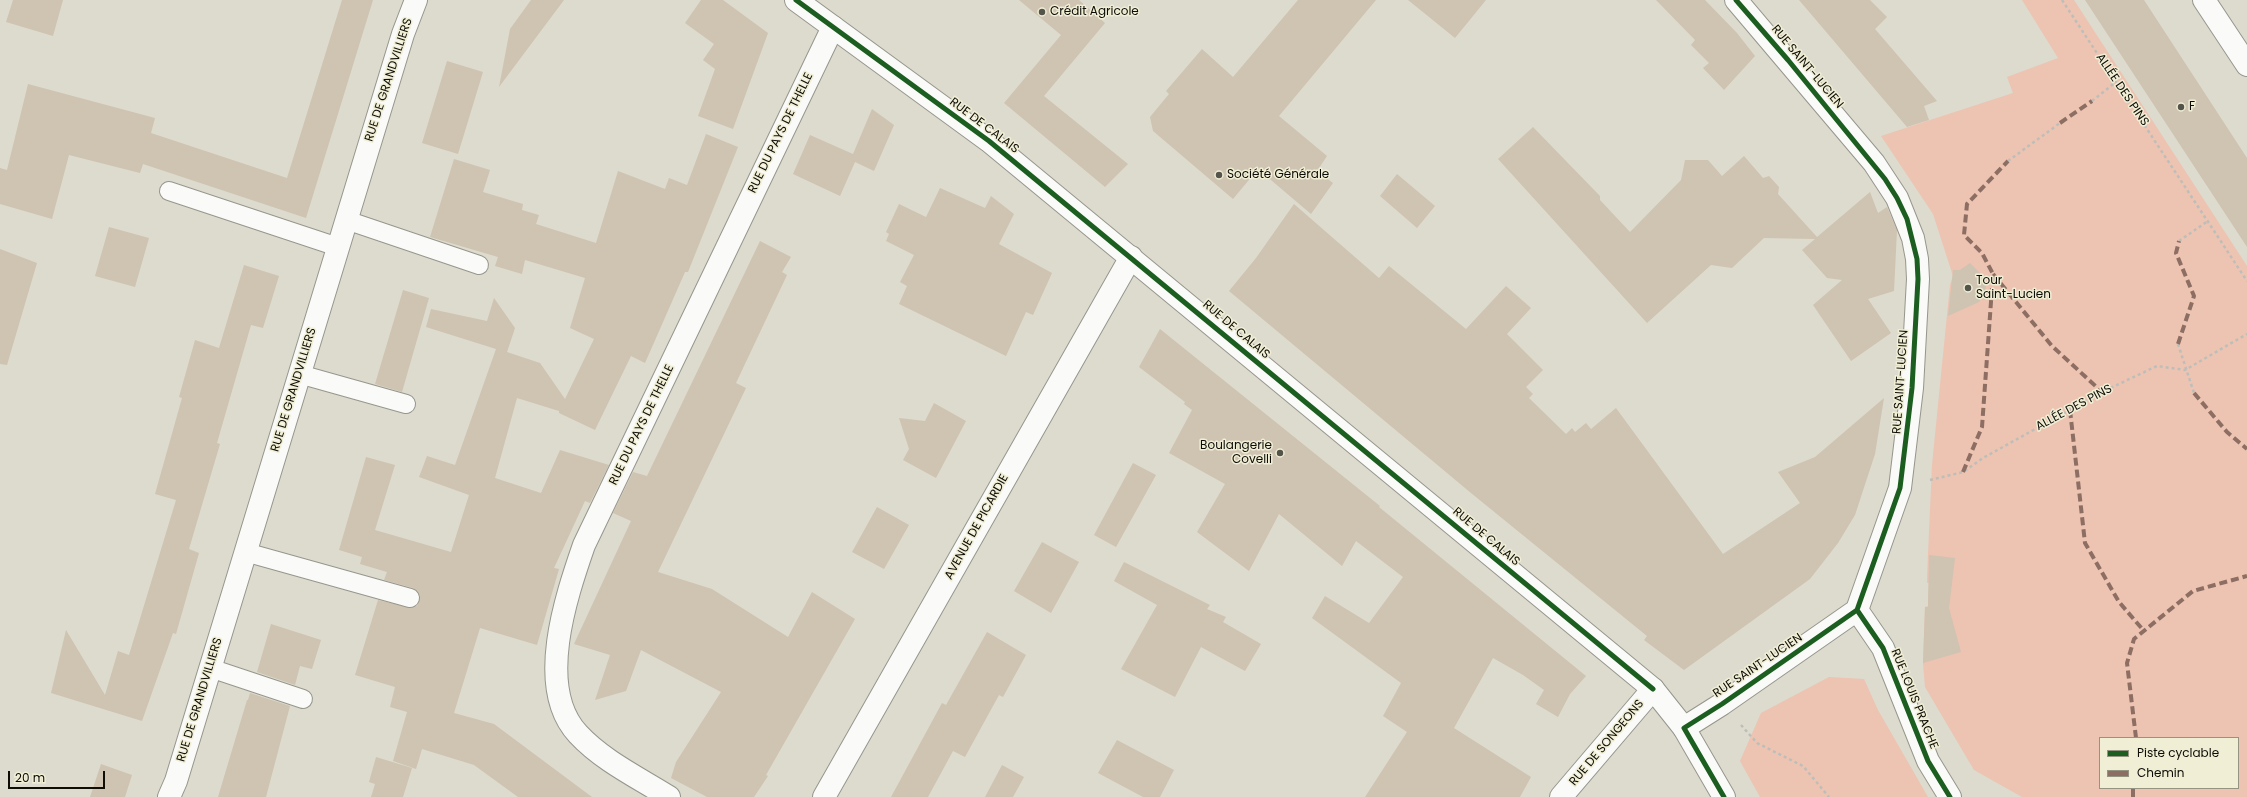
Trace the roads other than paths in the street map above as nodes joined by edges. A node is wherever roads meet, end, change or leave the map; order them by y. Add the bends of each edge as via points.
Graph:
1 (416, 0) edge
2 (796, 0) edge
3 (1736, 0) edge
4 (2204, 0) edge
5 (833, 27) junction
6 (2247, 65) edge
7 (169, 191) dead end
8 (346, 220) junction
9 (338, 247) junction
10 (1131, 257) junction
11 (479, 265) dead end
12 (299, 374) junction
13 (406, 404) dead end
14 (245, 552) junction
15 (410, 598) dead end
16 (1857, 610) junction
17 (210, 668) junction
18 (1653, 690) junction
19 (303, 699) dead end
20 (1684, 728) junction
21 (173, 792) edge
22 (669, 797) edge
23 (824, 797) edge
24 (1561, 797) edge
25 (1724, 797) edge
26 (1950, 797) edge

1 - 8 street, RUE DE GRANDVILLIERS via 403,34
2 - 5 street, RUE DE CALAIS
3 - 16 street, RUE SAINT-LUCIEN via 1874,164 1898,198 1909,225 1917,259 1911,403 1900,488
4 - 6 street
5 - 10 street, RUE DE CALAIS via 989,141
5 - 22 street, RUE DU PAYS DE THELLE via 584,545 565,611 556,661 556,683 560,702 578,734 599,752
7 - 9 lane
8 - 9 street, RUE DE GRANDVILLIERS
8 - 11 lane
9 - 12 street, RUE DE GRANDVILLIERS
10 - 18 street, RUE DE CALAIS
10 - 23 street, AVENUE DE PICARDIE
12 - 13 lane
12 - 14 street, RUE DE GRANDVILLIERS
14 - 15 lane
14 - 17 street, RUE DE GRANDVILLIERS
16 - 20 street, RUE SAINT-LUCIEN
16 - 26 street, RUE LOUIS PRACHE via 1883,648 1928,760
17 - 19 lane
17 - 21 street, RUE DE GRANDVILLIERS
18 - 20 street, RUE DE CALAIS
18 - 24 street, RUE DE SONGEONS
20 - 25 street, RUE DE CALAIS

